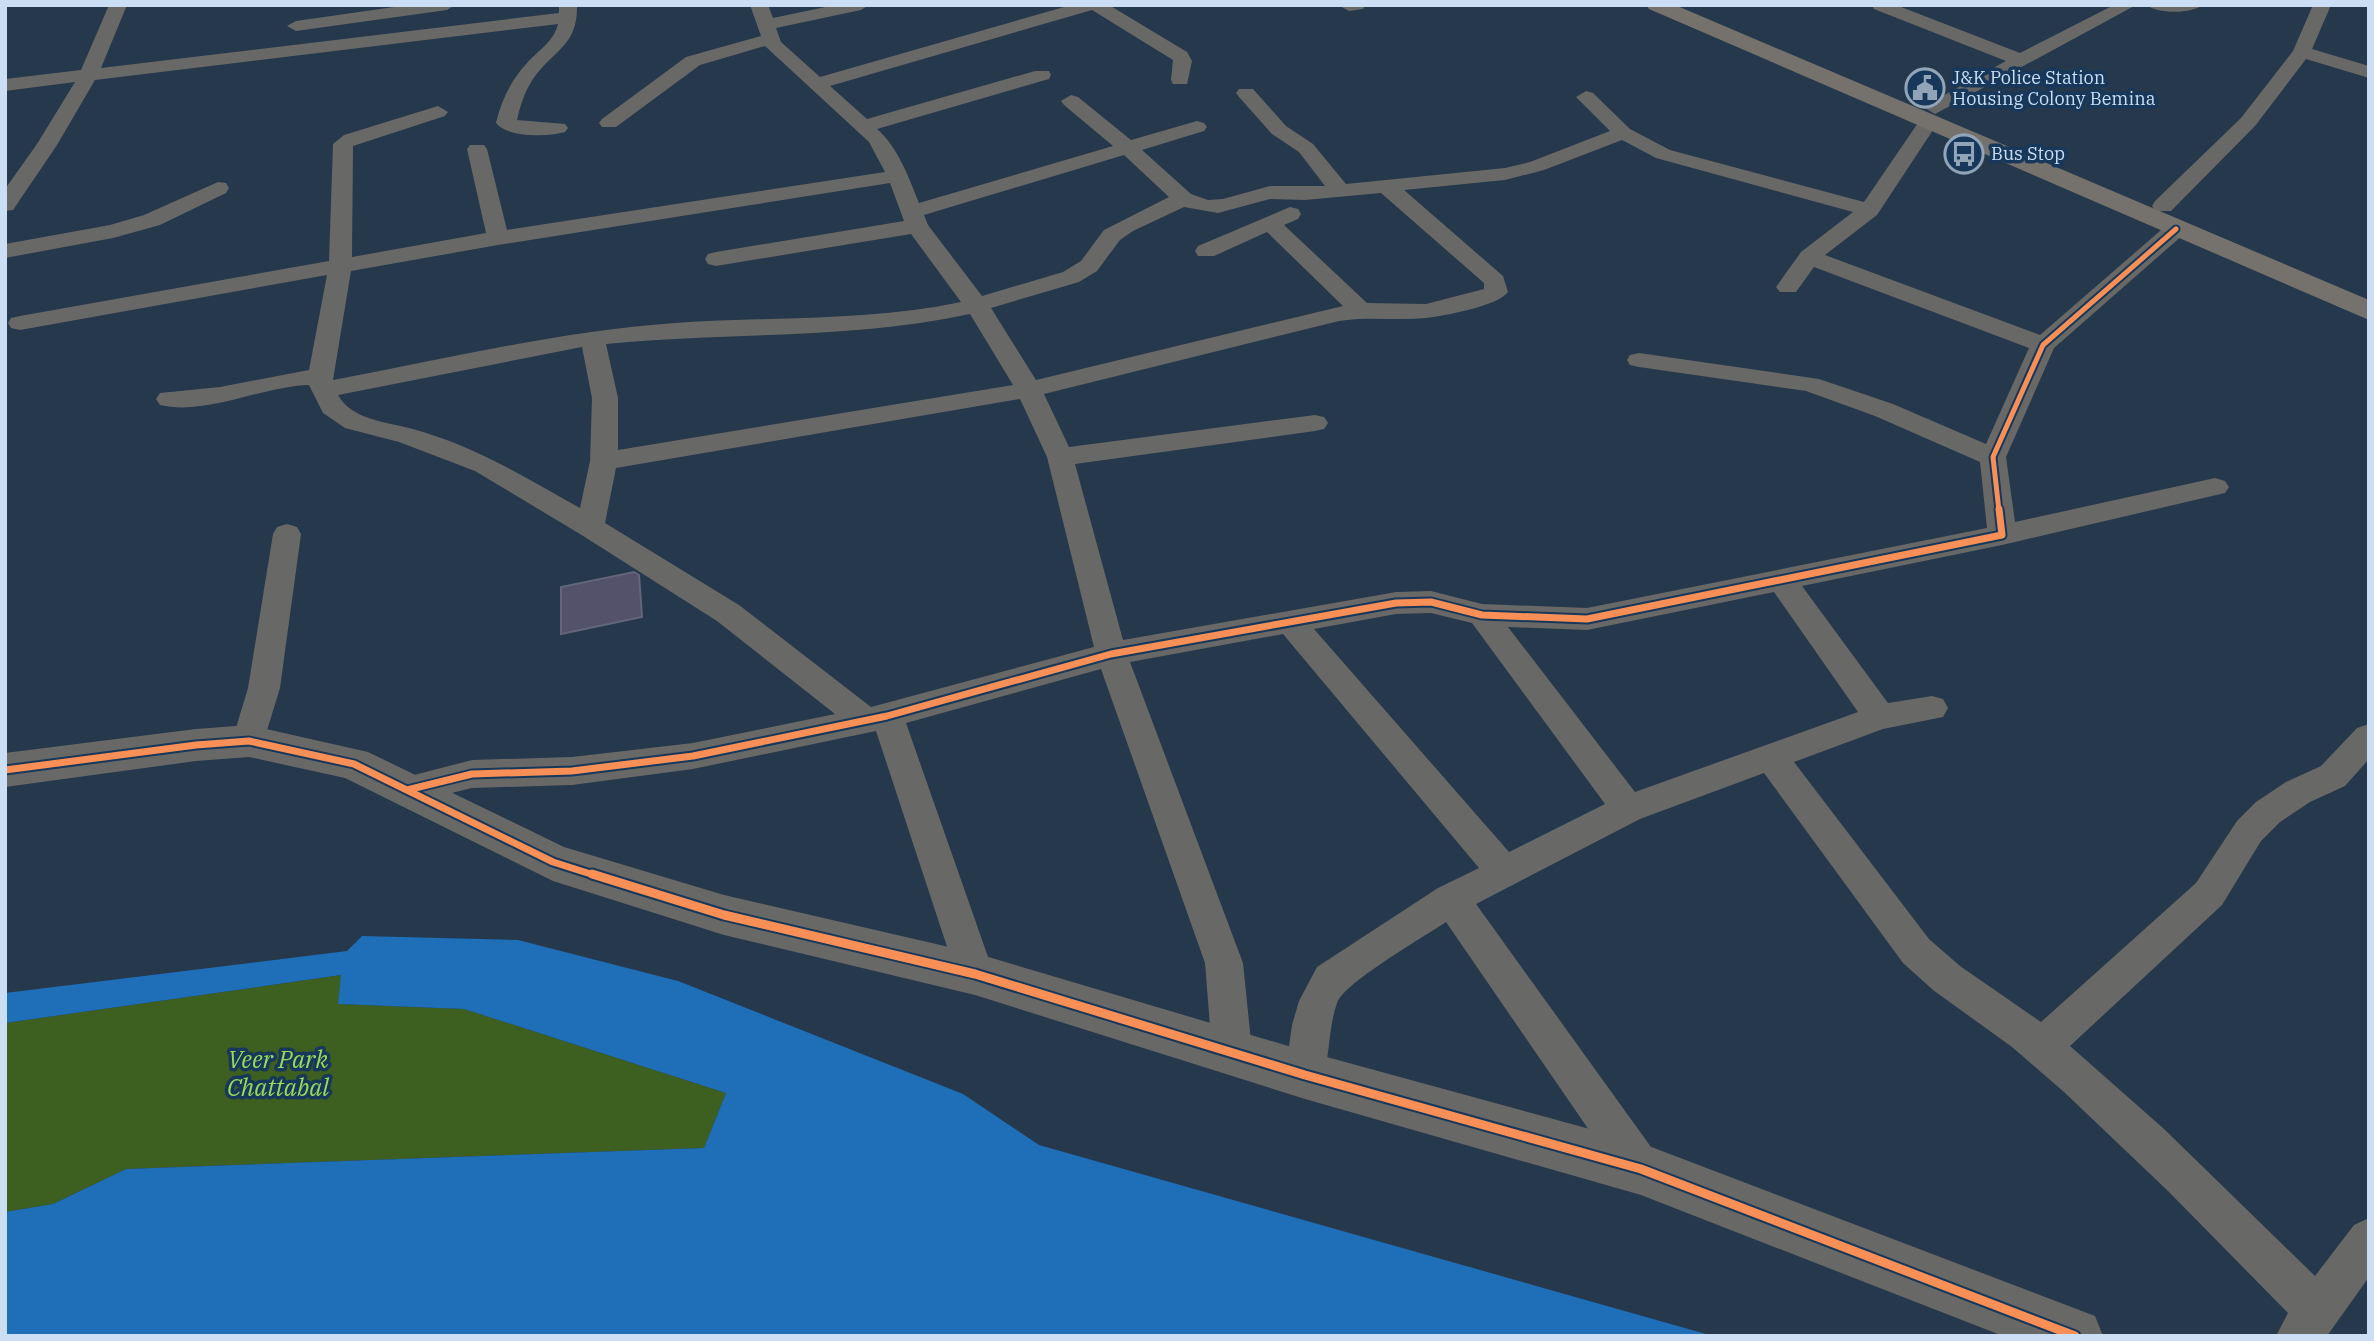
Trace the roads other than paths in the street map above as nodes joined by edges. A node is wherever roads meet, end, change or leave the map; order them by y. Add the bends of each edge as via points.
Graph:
1 (118, 5) edge
2 (447, 5) edge
3 (861, 5) edge
4 (1357, 5) edge
5 (1656, 5) edge
6 (1689, 5) edge
7 (1880, 5) edge
8 (2128, 5) edge
9 (2155, 5) edge
10 (2194, 5) edge
11 (2322, 5) edge
12 (1082, 6) edge
13 (1349, 6) edge
14 (2087, 9) dead end
15 (305, 11) edge
16 (568, 11) edge
17 (2105, 17) junction
18 (766, 23) edge
19 (292, 52) junction
20 (2302, 52) junction
21 (2021, 60) junction
22 (2369, 72) edge
23 (1042, 75) dead end
24 (88, 76) junction
25 (1180, 80) dead end
26 (815, 84) junction
27 (5, 85) edge
28 (1246, 93) dead end
29 (1586, 97) dead end
30 (1070, 101) dead end
31 (438, 112) dead end
32 (1932, 115) junction
33 (609, 123) dead end
34 (864, 126) junction
35 (1197, 127) dead end
36 (558, 128) dead end
37 (1623, 133) junction
38 (1128, 148) junction
39 (477, 149) dead end
40 (898, 176) junction
41 (1387, 187) junction
42 (218, 188) dead end
43 (1340, 190) junction
44 (1305, 194) junction
45 (1183, 199) junction
46 (5, 205) edge
47 (1869, 210) junction
48 (2169, 217) junction
49 (915, 219) junction
50 (1270, 223) junction
51 (499, 238) junction
52 (5, 251) edge
53 (1206, 251) dead end
54 (1809, 257) junction
55 (716, 258) dead end
56 (340, 266) junction
57 (1788, 287) dead end
58 (2369, 291) edge
59 (974, 306) junction
60 (1360, 310) junction
61 (2369, 312) edge
62 (20, 323) dead end
63 (592, 338) junction
64 (2043, 345) junction
65 (1639, 360) dead end
66 (322, 385) junction
67 (1029, 390) junction
68 (169, 399) dead end
69 (1315, 423) dead end
70 (1060, 457) junction
71 (1993, 457) junction
72 (604, 461) junction
73 (2215, 487) dead end
74 (590, 527) junction
75 (287, 534) dead end
76 (2002, 535) junction
77 (1782, 581) junction
78 (1482, 615) junction
79 (1290, 622) junction
80 (1111, 654) junction
81 (1932, 708) dead end
82 (876, 718) junction
83 (1880, 718) junction
84 (249, 741) junction
85 (1771, 757) junction
86 (2361, 758) edge
87 (5, 770) edge
88 (407, 790) junction
89 (1628, 809) junction
90 (1504, 872) junction
91 (1451, 899) junction
92 (975, 974) junction
93 (2042, 1046) junction
94 (1231, 1051) junction
95 (1305, 1075) junction
96 (1641, 1169) junction
97 (2369, 1240) edge
98 (2308, 1323) edge
99 (2075, 1336) edge

1 - 24 street
2 - 15 street
3 - 18 street
4 - 13 street
5 - 32 main road
6 - 32 main road
7 - 21 street
8 - 17 street
9 - 10 street
11 - 20 street
12 - 25 street via 1180,57
12 - 26 street
14 - 17 street
15 - 19 street
16 - 19 street
16 - 36 street via 566,32 523,81 506,123
17 - 21 street
18 - 26 street
18 - 33 street via 693,61
19 - 24 street
20 - 22 street
20 - 48 street
21 - 32 street
23 - 34 street
24 - 27 street
24 - 46 street
26 - 34 street
28 - 43 street via 1279,130 1306,148
29 - 37 street
30 - 38 street
31 - 56 street via 343,144
32 - 47 street
32 - 48 main road
34 - 40 street
35 - 38 street
37 - 41 street via 1506,174
37 - 47 street via 1663,154
38 - 45 street
38 - 49 street
39 - 51 street
40 - 49 street
40 - 51 street
41 - 43 street
41 - 60 street via 1494,281 1496,292 1426,311
42 - 52 street via 152,220
43 - 44 street
44 - 45 street via 1267,193 1222,208
44 - 50 street via 1298,209
45 - 59 street via 1125,226 1089,266 1071,277
47 - 54 street
48 - 58 main road
48 - 61 main road
48 - 64 street
49 - 55 street
49 - 59 street
50 - 53 street
50 - 60 street
51 - 56 street
54 - 57 street
54 - 64 street
56 - 62 street
56 - 66 street
59 - 63 street via 886,322
59 - 67 street
60 - 67 street
63 - 66 street
63 - 72 street via 605,398
64 - 71 street
65 - 71 street via 1810,384
66 - 68 street via 297,378 220,395
66 - 74 street via 332,407 347,419 485,465
67 - 70 street
67 - 72 street
69 - 70 street
70 - 80 street
71 - 76 street
72 - 74 street
73 - 76 street
74 - 82 street via 728,613
75 - 84 street via 264,688
76 - 77 street
77 - 78 street via 1587,619
77 - 83 street
78 - 79 street via 1417,602
78 - 89 street
79 - 80 street
79 - 90 street
80 - 82 street
80 - 94 street via 1224,963
81 - 83 street
82 - 88 street via 693,757 572,771 472,774
82 - 92 street
83 - 85 street
84 - 87 street
84 - 88 street via 354,764
85 - 89 street
85 - 93 street via 1916,951 1958,989
86 - 93 street via 2269,812 2249,831 2209,894
88 - 92 street via 553,862 724,915
89 - 90 street
90 - 91 street
91 - 95 street via 1330,979 1312,1020
91 - 96 street
92 - 94 street
93 - 98 street via 2233,1223
94 - 95 street
95 - 96 street
96 - 99 street
97 - 98 street

